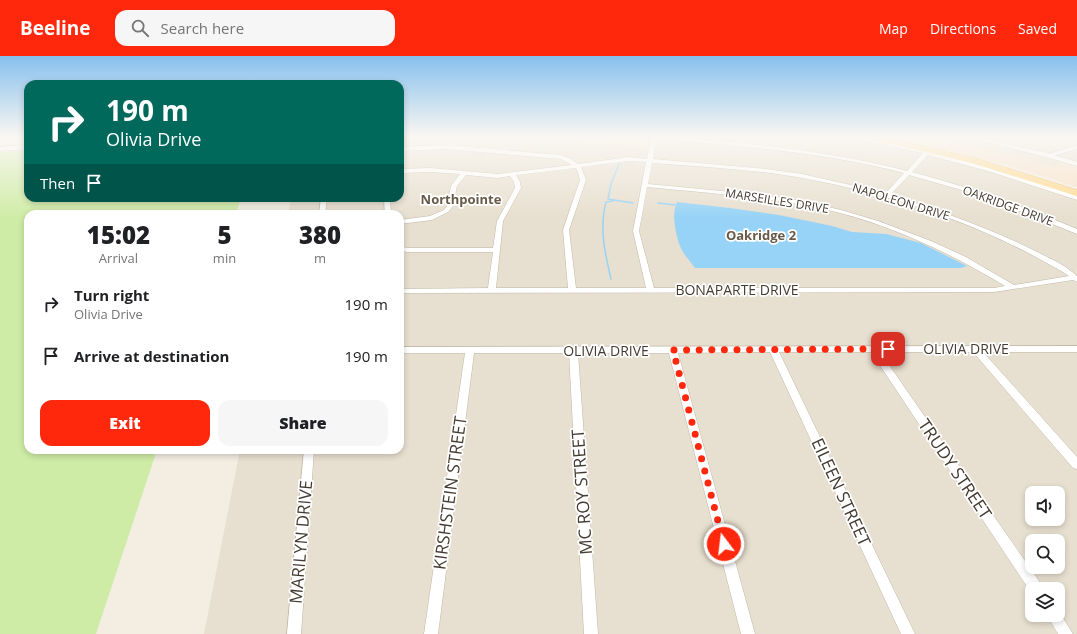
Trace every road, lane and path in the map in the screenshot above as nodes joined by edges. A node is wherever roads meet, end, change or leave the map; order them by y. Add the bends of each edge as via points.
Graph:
1 (584, 164) edge
2 (649, 164) edge
3 (684, 164) edge
4 (869, 164) edge
5 (916, 164) edge
6 (970, 164) edge
7 (987, 164) edge
8 (995, 164) edge
9 (576, 165) junction
10 (404, 171) edge
11 (464, 173) junction
12 (907, 173) junction
13 (512, 174) junction
14 (645, 185) junction
15 (1077, 189) edge
16 (1077, 193) edge
17 (887, 196) junction
18 (1077, 198) edge
19 (404, 222) edge
20 (1077, 232) edge
21 (404, 249) edge
22 (496, 250) junction
23 (1075, 279) edge
24 (1012, 287) junction
25 (572, 290) junction
26 (651, 290) junction
27 (404, 291) edge
28 (492, 291) junction
29 (873, 349) junction
30 (1077, 349) edge
31 (404, 350) edge
32 (673, 350) junction
33 (773, 350) junction
34 (976, 350) junction
35 (470, 351) junction
36 (573, 351) junction
37 (309, 454) edge
38 (1077, 465) edge
39 (1031, 582) edge
40 (1058, 622) edge
41 (294, 634) edge
42 (431, 634) edge
43 (591, 634) edge
44 (748, 634) edge
45 (908, 634) edge
46 (1066, 634) edge

1 - 9 street, NAPOLEON DRIVE
2 - 14 street
3 - 17 street, NAPOLEON DRIVE via 802,176
4 - 12 street, OAKRIDGE DRIVE
5 - 12 street
6 - 18 street
7 - 16 main road
8 - 15 main road
9 - 13 street, NAPOLEON DRIVE
9 - 25 street via 583,174 583,180 566,230
10 - 11 street, NAPOLEON DRIVE
11 - 13 street, NAPOLEON DRIVE via 492,176
11 - 19 street via 454,186 450,206 446,211 432,218
12 - 17 street
12 - 20 street, OAKRIDGE DRIVE via 989,198
13 - 22 street via 518,188 500,221
14 - 24 street, MARSEILLES DRIVE via 767,197 859,217 946,250
14 - 26 street via 636,231
17 - 23 street, NAPOLEON DRIVE via 970,224 1014,243 1066,270
21 - 22 street
22 - 28 street
23 - 24 street, BONAPARTE DRIVE
24 - 26 street, BONAPARTE DRIVE via 994,290
25 - 26 street, BONAPARTE DRIVE
25 - 28 street, BONAPARTE DRIVE
27 - 28 street, BONAPARTE DRIVE
29 - 33 street, OLIVIA DRIVE
29 - 34 street, OLIVIA DRIVE
29 - 39 street, TRUDY STREET
30 - 34 street, OLIVIA DRIVE
31 - 35 street, OLIVIA DRIVE
32 - 33 street, OLIVIA DRIVE
32 - 36 street, OLIVIA DRIVE
32 - 44 street
33 - 45 street, EILEEN STREET
34 - 38 street
35 - 36 street, OLIVIA DRIVE
35 - 42 street, KIRSHSTEIN STREET
36 - 43 street, MC ROY STREET
37 - 41 street, MARILYN DRIVE
40 - 46 street

